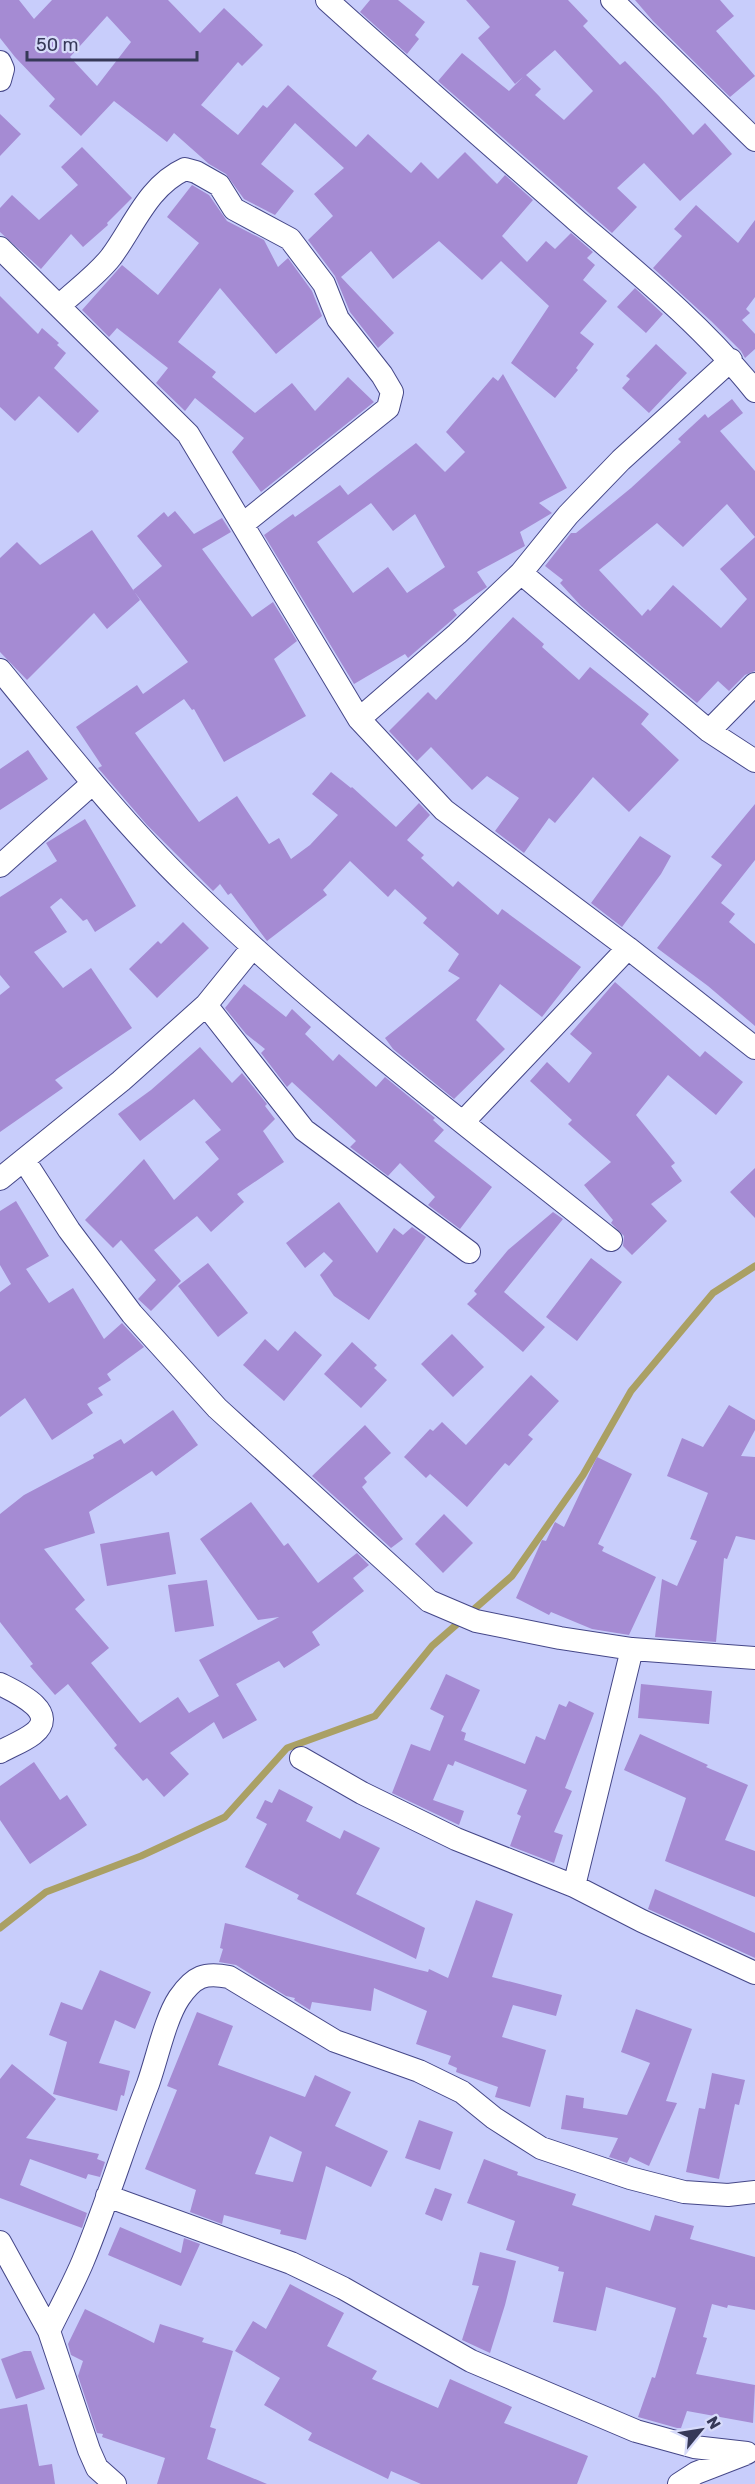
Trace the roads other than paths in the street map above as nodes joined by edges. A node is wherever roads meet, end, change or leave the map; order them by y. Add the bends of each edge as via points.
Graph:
1 (327, 0) edge
2 (612, 0) edge
3 (0, 62) edge
4 (0, 80) edge
5 (755, 141) edge
6 (0, 248) edge
7 (59, 306) junction
8 (731, 360) junction
9 (755, 391) edge
10 (243, 524) junction
11 (521, 573) junction
12 (0, 670) edge
13 (755, 684) edge
14 (359, 718) junction
15 (710, 731) junction
16 (755, 761) edge
17 (93, 783) junction
18 (0, 866) edge
19 (253, 947) junction
20 (628, 948) junction
21 (206, 1005) junction
22 (755, 1048) edge
23 (463, 1122) junction
24 (24, 1160) junction
25 (0, 1179) edge
26 (611, 1240) dead end
27 (469, 1252) dead end
28 (632, 1649) junction
29 (755, 1658) edge
30 (0, 1684) edge
31 (0, 1752) edge
32 (301, 1758) dead end
33 (574, 1886) junction
34 (755, 1973) edge
35 (755, 2192) edge
36 (107, 2196) junction
37 (0, 2242) edge
38 (49, 2331) junction
39 (751, 2453) edge
40 (109, 2483) edge
41 (679, 2484) edge

1 - 8 street
2 - 5 street
3 - 4 street
6 - 7 street
7 - 10 street via 188,434
7 - 10 street via 110,259 144,204 171,175 185,169 219,185 234,208 290,239 324,284 338,319 392,392 388,408
8 - 9 street
8 - 11 street via 621,460 568,515
10 - 14 street
11 - 14 street
11 - 15 street
12 - 17 street
13 - 15 street
14 - 20 street via 444,810
15 - 16 street
17 - 18 street
17 - 19 street via 186,884
19 - 21 street
19 - 23 street via 346,1029
20 - 22 street
20 - 23 street
21 - 24 street
21 - 27 street via 304,1130
23 - 26 street
24 - 25 street
24 - 28 street via 69,1230 132,1314 217,1408 429,1601 476,1621
28 - 29 street
28 - 33 street
30 - 31 street via 32,1701 40,1710 41,1719 33,1734
32 - 33 street via 456,1839
33 - 34 street
35 - 36 street via 684,2192 541,2148 462,2092 419,2071 335,2041 229,1977 212,1973 192,1983 179,1998
36 - 38 street
36 - 39 street via 291,2263 471,2361 636,2431 694,2447
37 - 38 street
38 - 40 street via 89,2450
39 - 41 street

